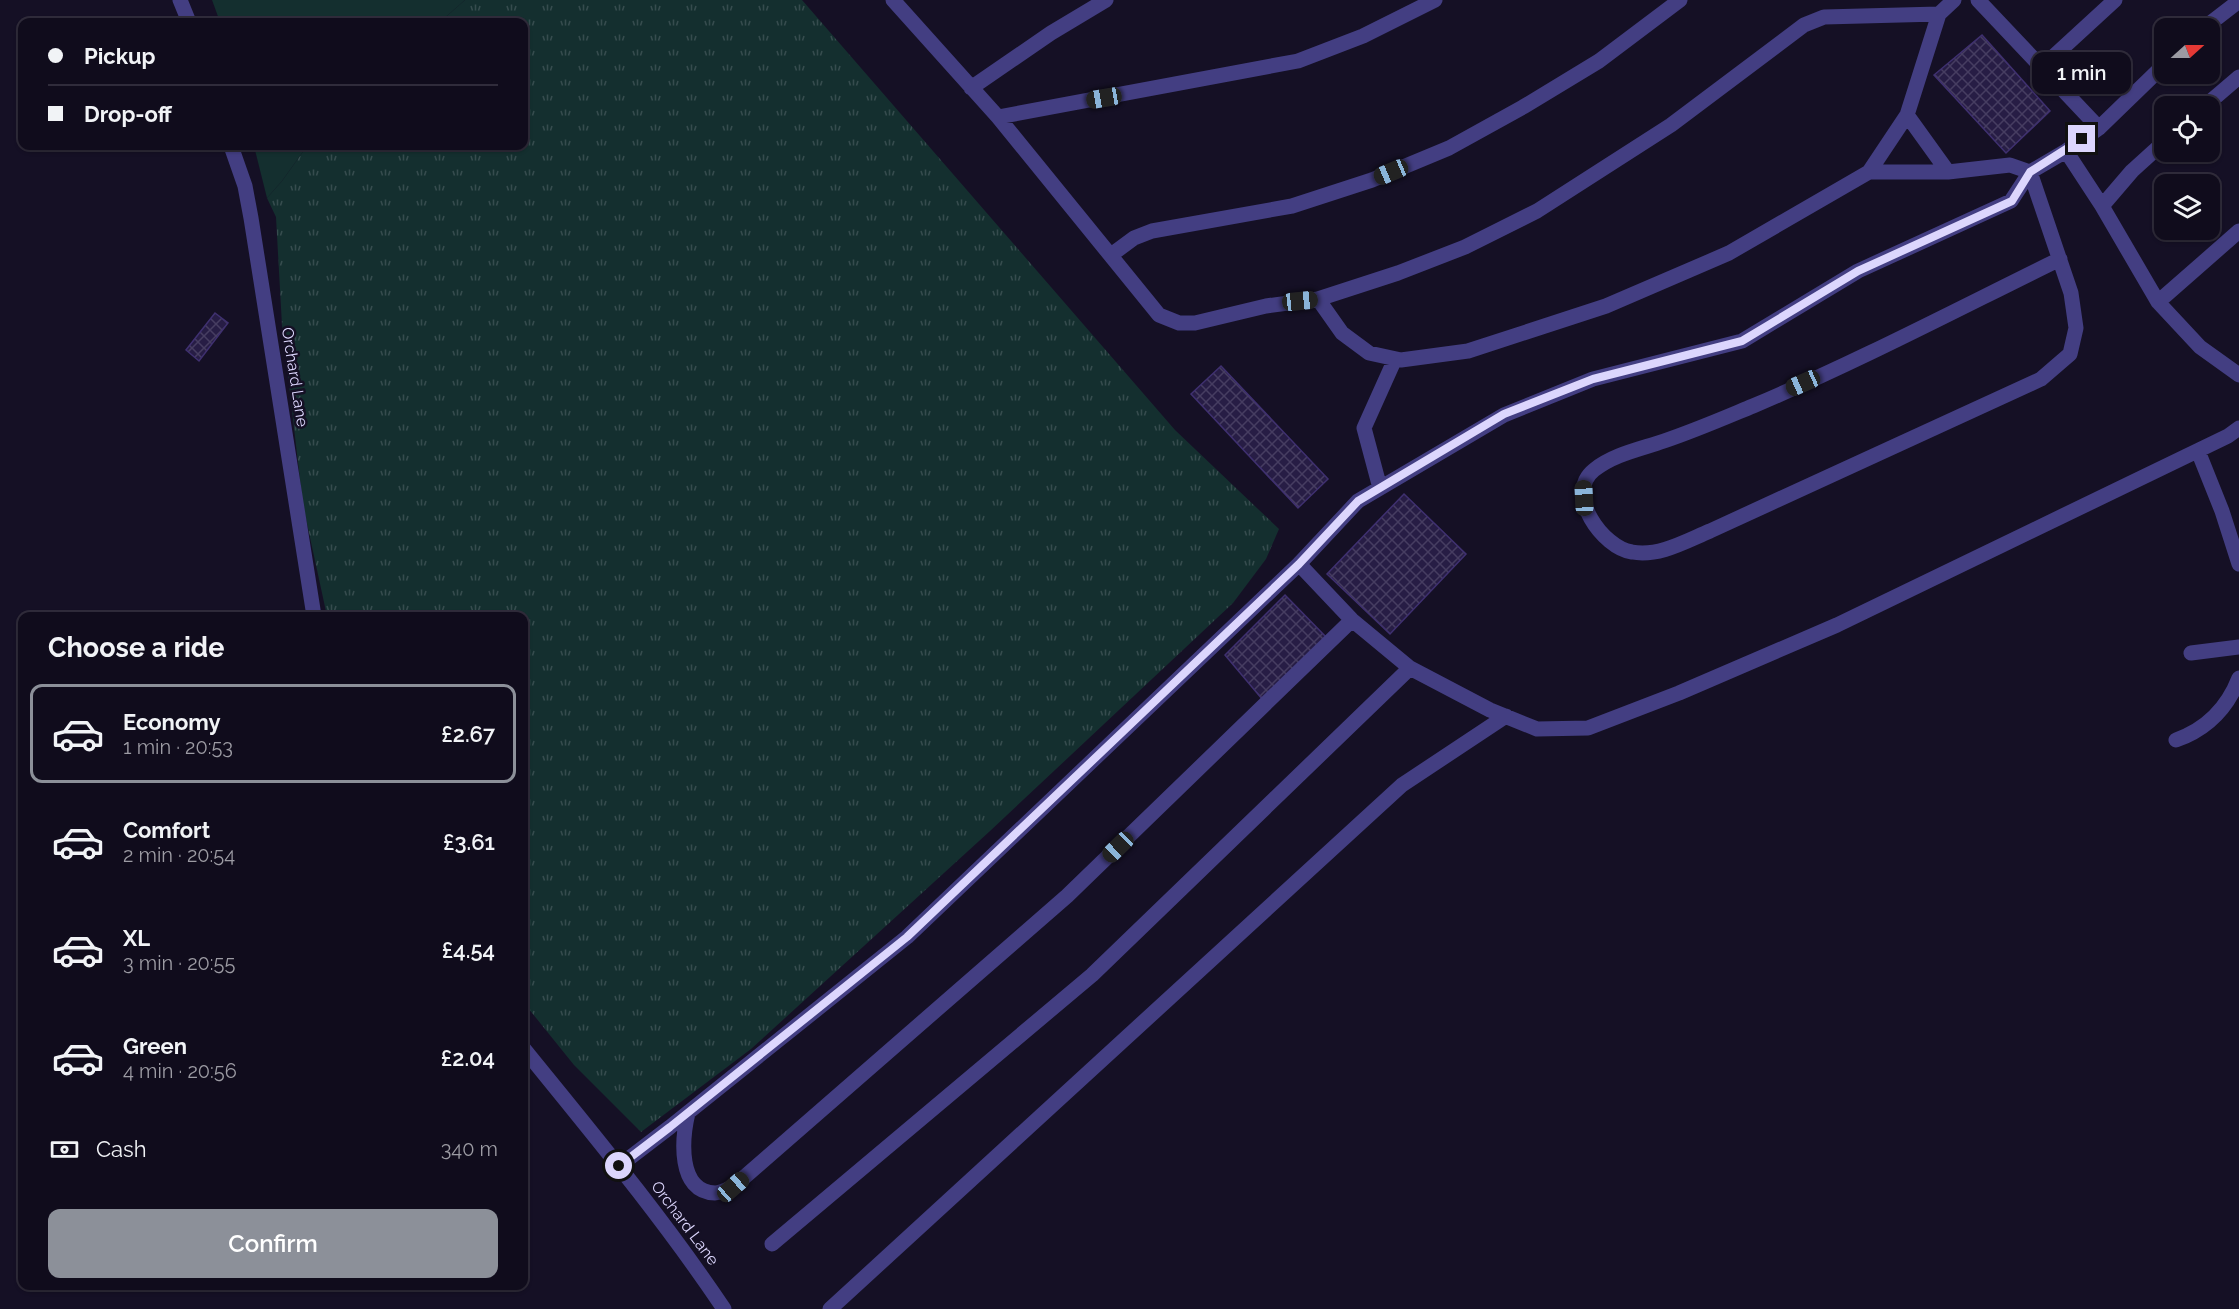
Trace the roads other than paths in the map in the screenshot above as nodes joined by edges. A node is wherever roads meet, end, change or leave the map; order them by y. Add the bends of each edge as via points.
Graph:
1 (180, 0) edge
2 (893, 0) edge
3 (1106, 0) edge
4 (1435, 0) edge
5 (1680, 0) edge
6 (1954, 0) edge
7 (1978, 0) edge
8 (2115, 0) edge
9 (2239, 1) edge
10 (1939, 14) junction
11 (187, 18) edge
12 (2217, 18) edge
13 (2042, 67) junction
14 (2154, 75) edge
15 (2239, 77) edge
16 (971, 88) junction
17 (2217, 96) edge
18 (1907, 115) junction
19 (998, 117) junction
20 (2099, 128) junction
21 (232, 150) edge
22 (2066, 151) junction
23 (2154, 151) edge
24 (1869, 172) junction
25 (1948, 172) junction
26 (2030, 172) junction
27 (2102, 206) junction
28 (2239, 231) edge
29 (1111, 255) junction
30 (2060, 259) junction
31 (1318, 299) junction
32 (2158, 302) junction
33 (1395, 359) junction
34 (2239, 375) edge
35 (2239, 428) edge
36 (2198, 451) junction
37 (1380, 488) junction
38 (1299, 564) junction
39 (2239, 564) edge
40 (313, 612) edge
41 (1352, 620) junction
42 (2239, 646) edge
43 (2191, 653) dead end
44 (1410, 668) junction
45 (2239, 678) edge
46 (1506, 716) junction
47 (2176, 740) dead end
48 (528, 1054) edge
49 (688, 1113) junction
50 (619, 1166) junction
51 (772, 1244) dead end
52 (724, 1309) edge
53 (830, 1309) edge

1 - 11 street
2 - 16 street
3 - 16 street
4 - 19 street via 1363,36 1298,61
5 - 29 street via 1599,61 1449,148 1372,180 1292,206 1152,231 1134,238
6 - 10 street
7 - 13 street
8 - 13 street
9 - 12 street
10 - 18 street
10 - 31 street via 1824,17 1804,25 1671,125 1537,211 1465,247
13 - 20 street
14 - 20 street
15 - 17 street
16 - 19 street
18 - 24 street
18 - 25 street
19 - 29 street
20 - 22 street
21 - 40 street, Orchard Lane via 251,218
22 - 26 street
22 - 27 street
23 - 27 street
24 - 25 street
24 - 33 street via 1729,253 1606,306 1468,351
25 - 26 street via 2010,165
26 - 30 street
26 - 37 street via 2012,201 1858,271 1742,341 1593,379 1504,414
27 - 32 street
28 - 32 street
29 - 31 street via 1160,315 1179,323
30 - 30 street via 2076,327 2070,354 2041,380 1656,553 1632,552 1614,545 1585,510 1584,485 1592,471 1613,458 1753,406
31 - 33 street via 1342,333 1369,353
32 - 34 street via 2200,347
33 - 37 street via 1364,428
35 - 36 street
36 - 39 street
36 - 46 street via 1837,625 1679,693 1587,728 1537,729
37 - 38 street via 1358,501
38 - 41 street
38 - 49 street via 907,937
41 - 44 street
41 - 49 street via 1067,896 733,1187 716,1193 699,1188 688,1174 683,1133
42 - 43 street
44 - 46 street
44 - 51 street via 1092,975
45 - 47 street via 2234,692 2209,723
46 - 53 street via 1402,785
48 - 50 street, Orchard Lane
49 - 50 street
50 - 52 street, Orchard Lane via 687,1253

